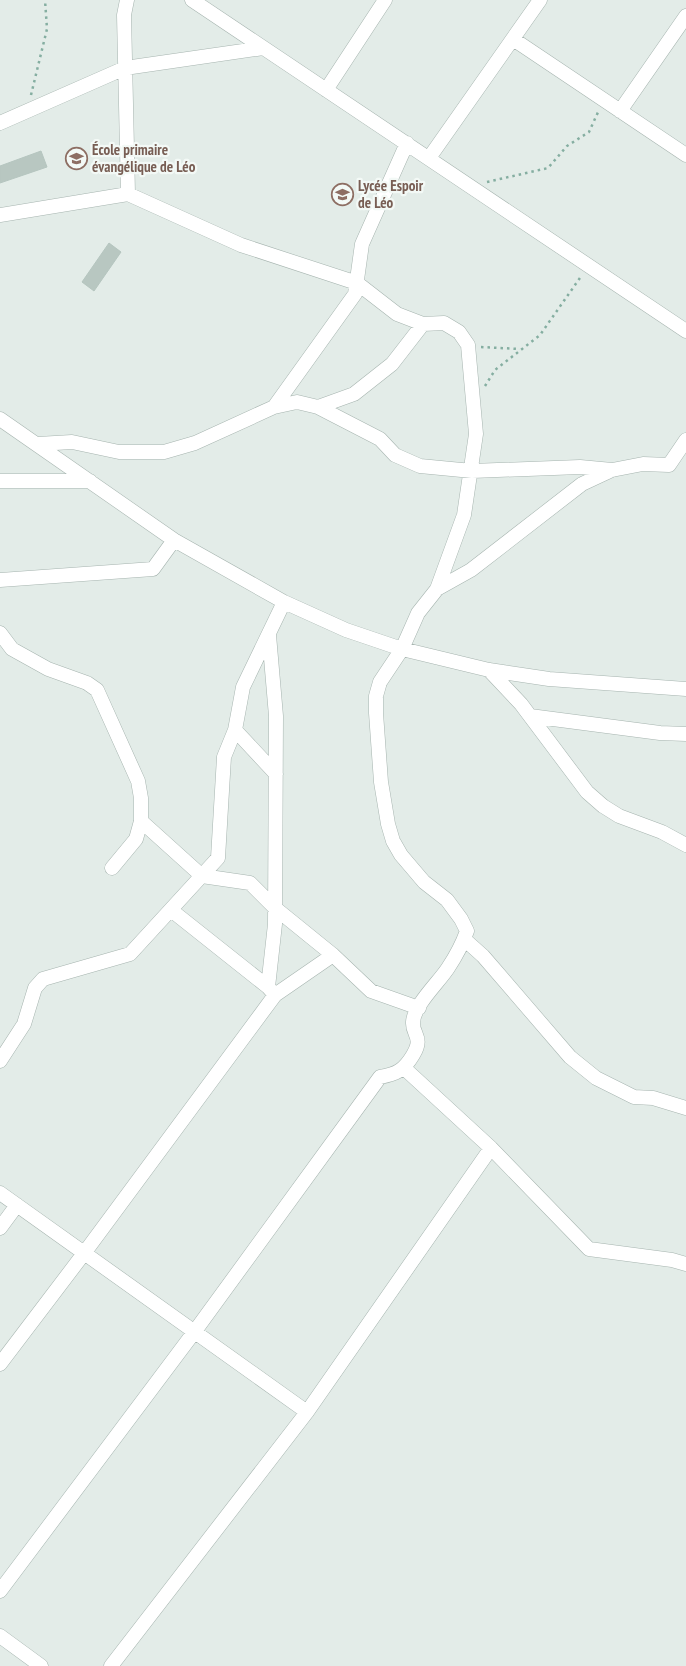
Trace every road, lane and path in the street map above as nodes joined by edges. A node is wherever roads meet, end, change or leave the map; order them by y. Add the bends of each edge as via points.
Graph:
1 (45, 0) edge
2 (127, 0) edge
3 (192, 0) edge
4 (386, 0) edge
5 (540, 0) edge
6 (686, 16) edge
7 (512, 39) junction
8 (263, 48) junction
9 (125, 68) junction
10 (326, 90) junction
11 (606, 102) junction
12 (28, 111) junction
13 (620, 111) junction
14 (0, 123) edge
15 (407, 143) junction
16 (686, 156) edge
17 (429, 158) junction
18 (471, 186) junction
19 (128, 194) junction
20 (0, 215) edge
21 (589, 265) junction
22 (357, 283) junction
23 (423, 324) junction
24 (686, 330) edge
25 (468, 345) junction
26 (522, 349) junction
27 (474, 405) junction
28 (274, 407) junction
29 (318, 407) junction
30 (0, 419) edge
31 (686, 440) edge
32 (38, 444) junction
33 (612, 470) junction
34 (472, 471) junction
35 (0, 481) edge
36 (90, 481) junction
37 (174, 540) junction
38 (0, 580) edge
39 (437, 589) junction
40 (284, 602) junction
41 (0, 633) edge
42 (269, 634) junction
43 (402, 649) junction
44 (489, 670) junction
45 (686, 689) edge
46 (530, 716) junction
47 (235, 730) junction
48 (686, 734) edge
49 (276, 774) junction
50 (141, 821) junction
51 (686, 845) edge
52 (112, 868) dead end
53 (202, 876) junction
54 (275, 908) junction
55 (171, 910) junction
56 (464, 939) junction
57 (333, 955) junction
58 (271, 991) junction
59 (419, 1008) junction
60 (0, 1061) edge
61 (404, 1068) junction
62 (686, 1108) edge
63 (491, 1148) junction
64 (0, 1193) edge
65 (17, 1204) junction
66 (0, 1228) edge
67 (85, 1252) junction
68 (686, 1264) edge
69 (195, 1331) junction
70 (0, 1364) edge
71 (307, 1412) junction
72 (0, 1592) edge
73 (0, 1636) edge
74 (41, 1666) edge
75 (111, 1666) edge

1 - 12 path via 47,29
2 - 9 street via 124,15
3 - 8 street
4 - 10 street
5 - 7 street
6 - 13 street
7 - 11 street
7 - 17 street
8 - 9 street
8 - 10 street
9 - 12 street
9 - 19 street
10 - 15 street
11 - 13 street
11 - 18 path via 596,113 589,132 567,146 548,168
12 - 14 street
13 - 16 street
15 - 17 street
15 - 22 street via 362,244
17 - 18 street
18 - 21 street
19 - 20 street
19 - 22 street via 241,245
21 - 24 street
21 - 26 path via 540,335
22 - 23 street via 397,314
22 - 28 street via 355,294
23 - 25 street via 444,323 459,332
23 - 29 street via 392,364 377,376 354,394
25 - 26 path
25 - 27 street
26 - 27 path via 496,370
27 - 34 street via 476,434
28 - 29 street via 297,402
28 - 32 street via 195,443 164,452 119,452 72,442
29 - 34 street via 380,438 395,455 420,466
30 - 32 street
31 - 33 street via 669,465 643,464
32 - 36 street
33 - 34 street via 580,467
33 - 39 street via 582,484 471,570
34 - 39 street via 464,515
35 - 36 street
36 - 37 street
37 - 38 street via 153,569
37 - 40 street
39 - 43 street via 418,613
40 - 42 street
40 - 43 street via 346,630
41 - 50 street via 12,649 97,690 138,781
42 - 47 street via 243,688
42 - 49 street via 276,716
43 - 44 street
43 - 56 street via 380,682 376,696 381,782 388,824 401,856 424,882 447,900 461,919 467,931
44 - 45 street via 549,679
44 - 46 street
46 - 48 street
46 - 51 street via 587,792 603,806
47 - 49 street
47 - 53 street via 224,757 218,858
49 - 54 street
50 - 52 street via 136,839
50 - 53 street
53 - 54 street via 250,882
53 - 55 street
54 - 57 street
54 - 58 street
55 - 58 street
55 - 60 street via 130,954 43,979 35,988 24,1024
56 - 59 street via 448,969
56 - 62 street via 483,956 570,1057 596,1078 634,1096
57 - 58 street
57 - 59 street via 371,991
58 - 67 street
59 - 61 street via 413,1023 418,1041
61 - 63 street
61 - 69 street via 380,1077
63 - 68 street via 589,1249
63 - 71 street
64 - 65 street
65 - 66 street
65 - 67 street
67 - 69 street
67 - 70 street
69 - 71 street
69 - 72 street
71 - 75 street
73 - 74 street

